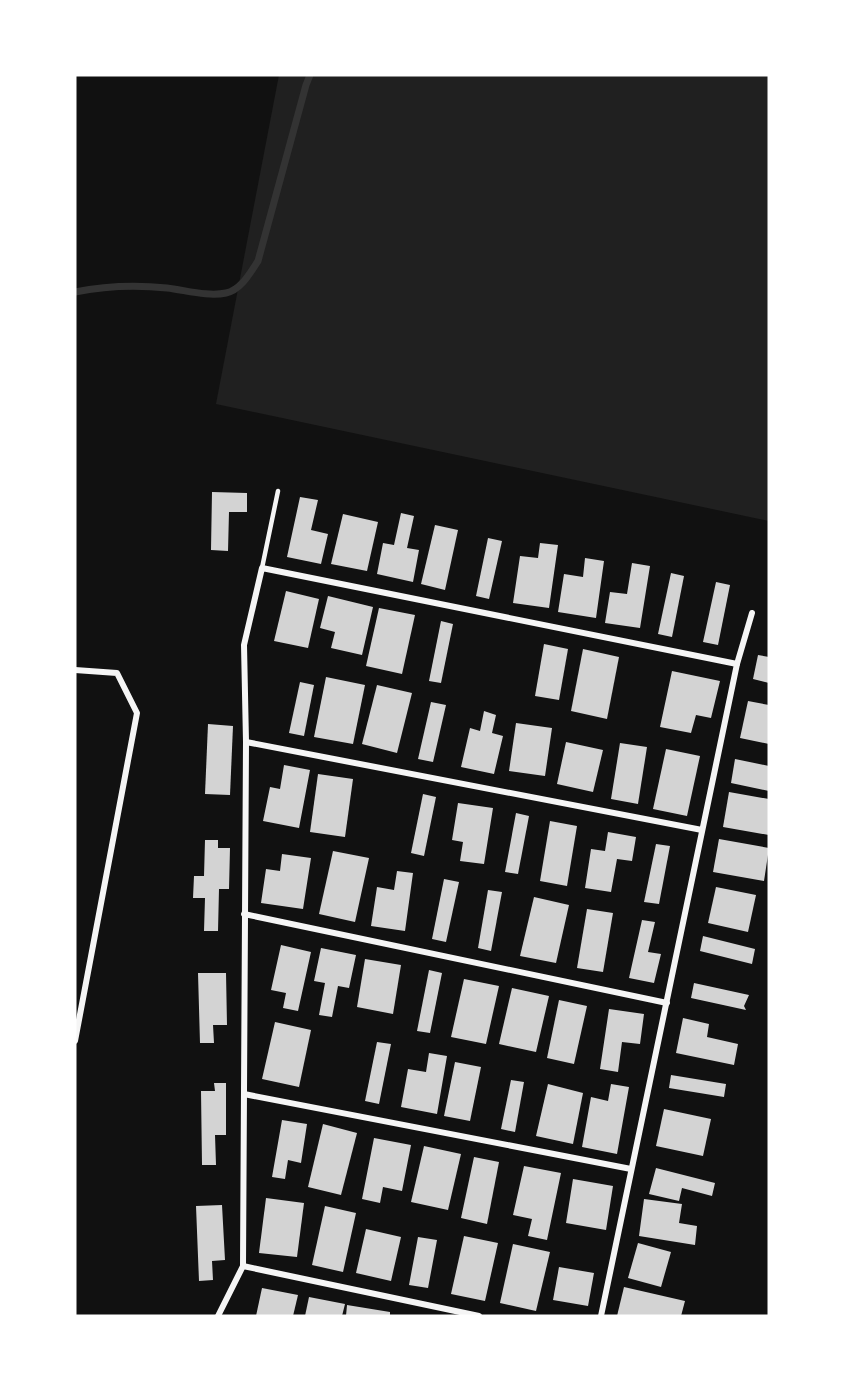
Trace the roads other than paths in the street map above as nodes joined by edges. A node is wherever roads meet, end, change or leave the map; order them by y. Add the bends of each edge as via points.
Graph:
1 (278, 491) dead end
2 (261, 568) junction
3 (752, 613) dead end
4 (738, 664) junction
5 (75, 669) edge
6 (246, 742) junction
7 (702, 831) junction
8 (244, 914) junction
9 (667, 1003) junction
10 (75, 1041) edge
11 (244, 1094) junction
12 (632, 1169) junction
13 (243, 1266) junction
14 (218, 1316) edge
15 (479, 1316) edge
16 (601, 1316) edge

1 - 2 lane
2 - 4 street
2 - 6 street via 244,645
3 - 4 street
4 - 7 street
5 - 10 street via 117,673 137,712
6 - 7 street
6 - 8 street
7 - 9 street
8 - 9 street
8 - 11 street
9 - 12 street
11 - 12 street
11 - 13 street
12 - 16 street
13 - 14 street
13 - 15 street

